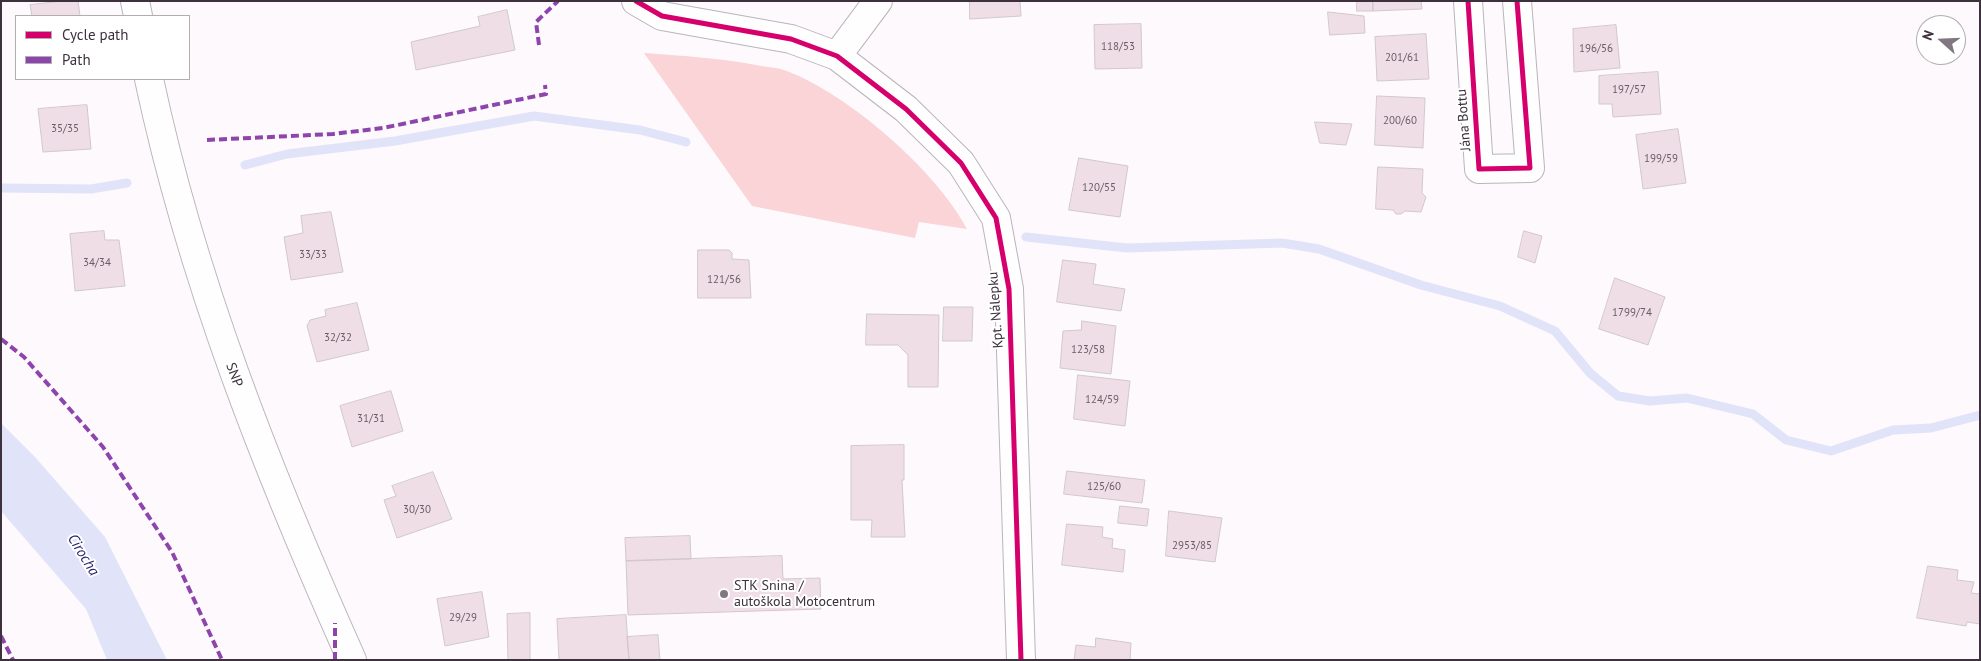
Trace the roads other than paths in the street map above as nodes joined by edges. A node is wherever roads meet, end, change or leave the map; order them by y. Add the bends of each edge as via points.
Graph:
1 (135, 1) edge
2 (636, 1) edge
3 (878, 1) edge
4 (1468, 1) edge
5 (1516, 1) edge
6 (138, 15) edge
7 (837, 56) junction
8 (149, 80) edge
9 (352, 660) edge
10 (1022, 660) edge

1 - 6 street
2 - 7 street, Kpt. Nálepku via 662,16 791,39
3 - 7 street
4 - 5 street, Jána Bottu via 1479,169 1530,168
7 - 10 street, Kpt. Nálepku via 906,109 961,162 996,218 1009,289
8 - 9 street, SNP via 181,213 216,324 282,498

